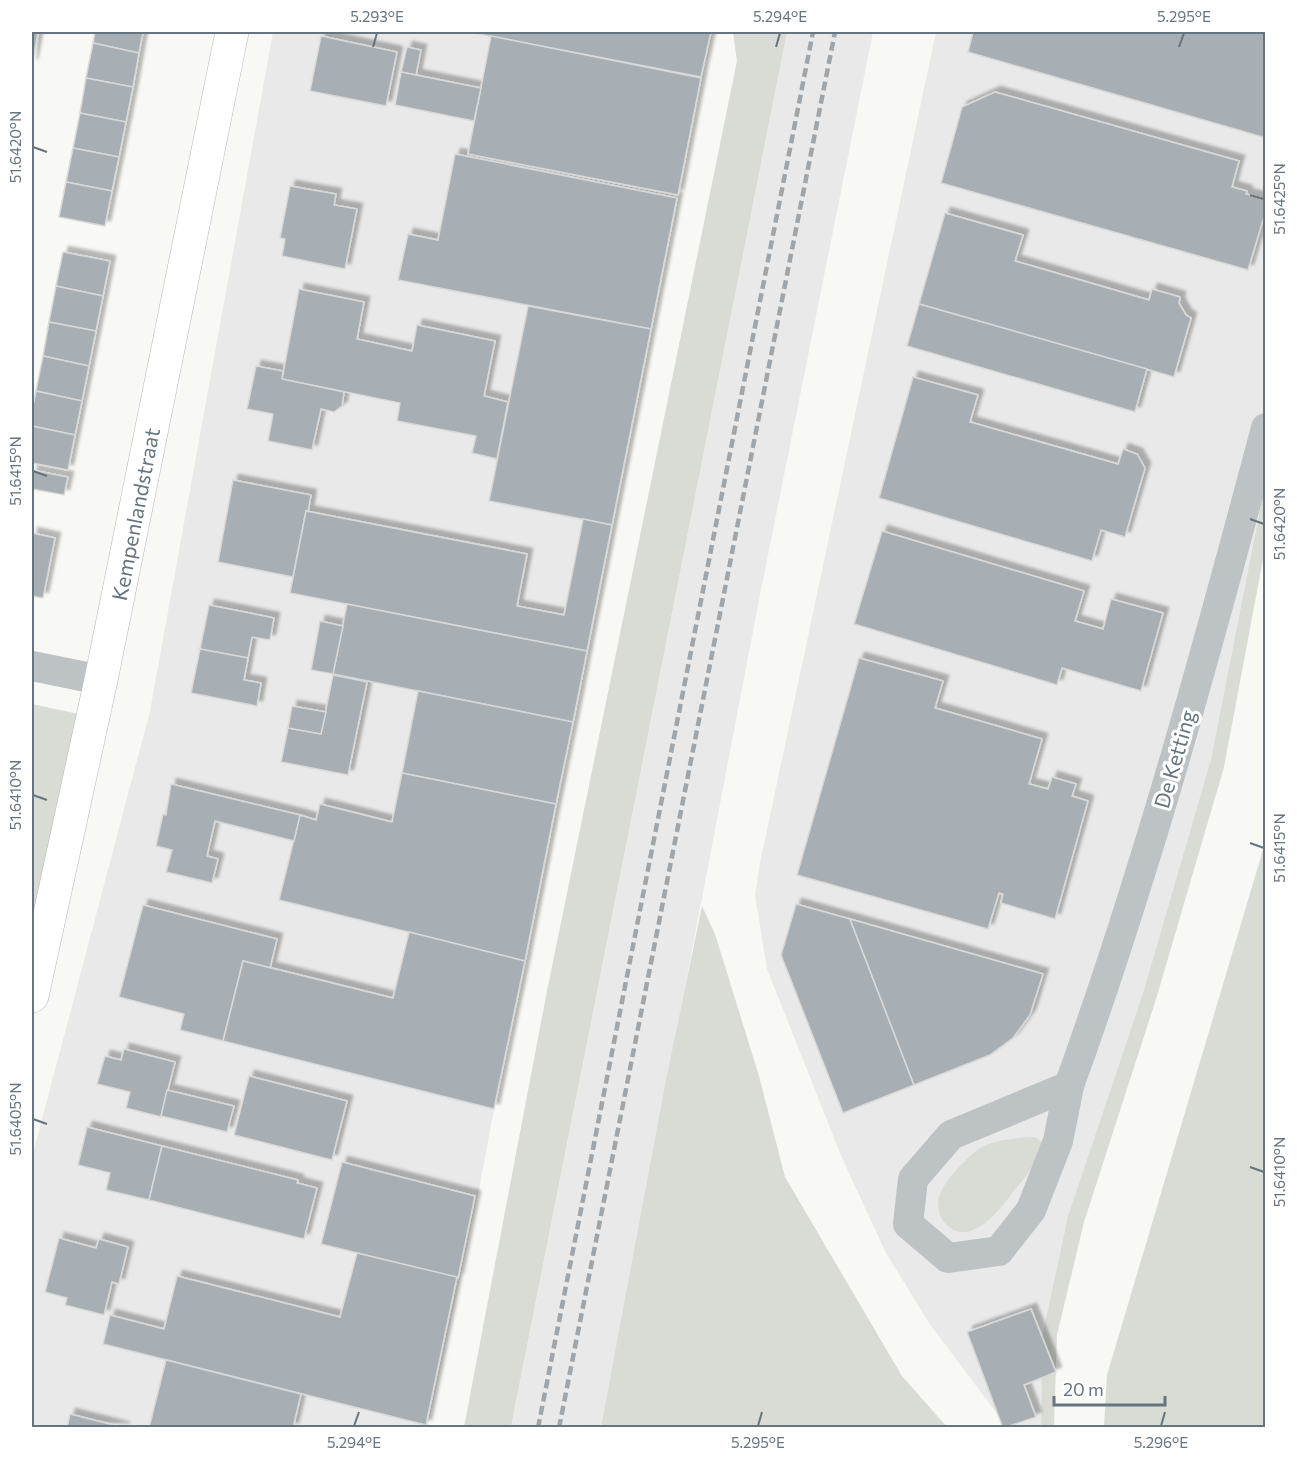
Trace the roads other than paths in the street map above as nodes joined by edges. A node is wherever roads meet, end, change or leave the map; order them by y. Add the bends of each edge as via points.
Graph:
1 (232, 32) edge
2 (1266, 428) edge
3 (32, 666) edge
4 (101, 680) junction
5 (32, 996) edge
6 (1070, 1086) junction

1 - 4 street, Kempenlandstraat
2 - 6 street, De Ketting via 1178,751
3 - 4 street
4 - 5 street, Kempenlandstraat
6 - 6 street, De Ketting via 951,1135 913,1179 908,1224 948,1258 999,1251 1031,1210 1058,1141

